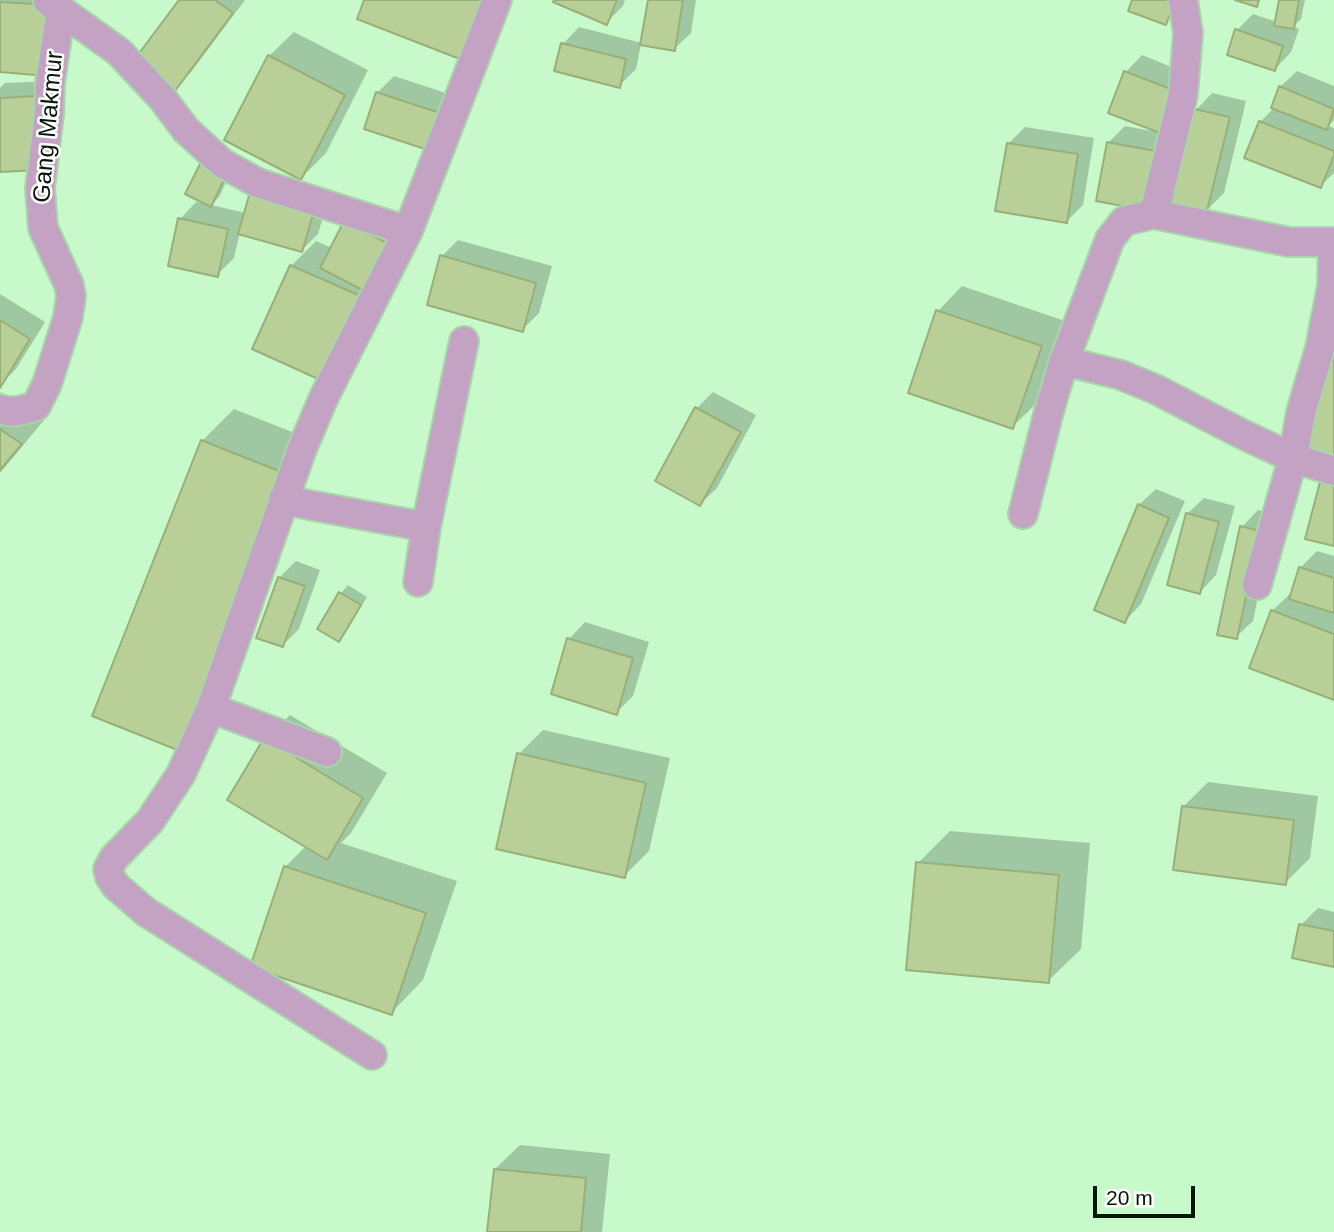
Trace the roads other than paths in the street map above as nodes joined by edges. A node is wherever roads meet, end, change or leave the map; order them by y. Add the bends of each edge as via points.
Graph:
1 (497, 0) edge
2 (1183, 0) edge
3 (53, 5) edge
4 (1154, 214) junction
5 (408, 231) junction
6 (1334, 242) edge
7 (464, 341) dead end
8 (1064, 361) junction
9 (0, 409) edge
10 (1293, 458) junction
11 (1334, 471) edge
12 (284, 500) junction
13 (1023, 514) dead end
14 (426, 527) junction
15 (418, 582) dead end
16 (1257, 585) dead end
17 (211, 708) junction
18 (327, 752) dead end
19 (372, 1055) dead end

1 - 5 street
2 - 4 street via 1188,33 1183,95
3 - 5 street via 119,52 186,130 222,163 258,183
3 - 9 street, Gang Makmur via 49,114 40,188 43,228 71,296 47,384 36,406 19,412
4 - 6 street via 1289,242
4 - 8 street via 1124,221 1111,239
5 - 12 street via 324,397
6 - 10 street via 1332,286
7 - 14 street
8 - 10 street via 1155,389
8 - 13 street
10 - 11 street
10 - 16 street
12 - 14 street
12 - 17 street
14 - 15 street
17 - 18 street
17 - 19 street via 181,774 150,821 114,858 108,869 110,877 146,912

